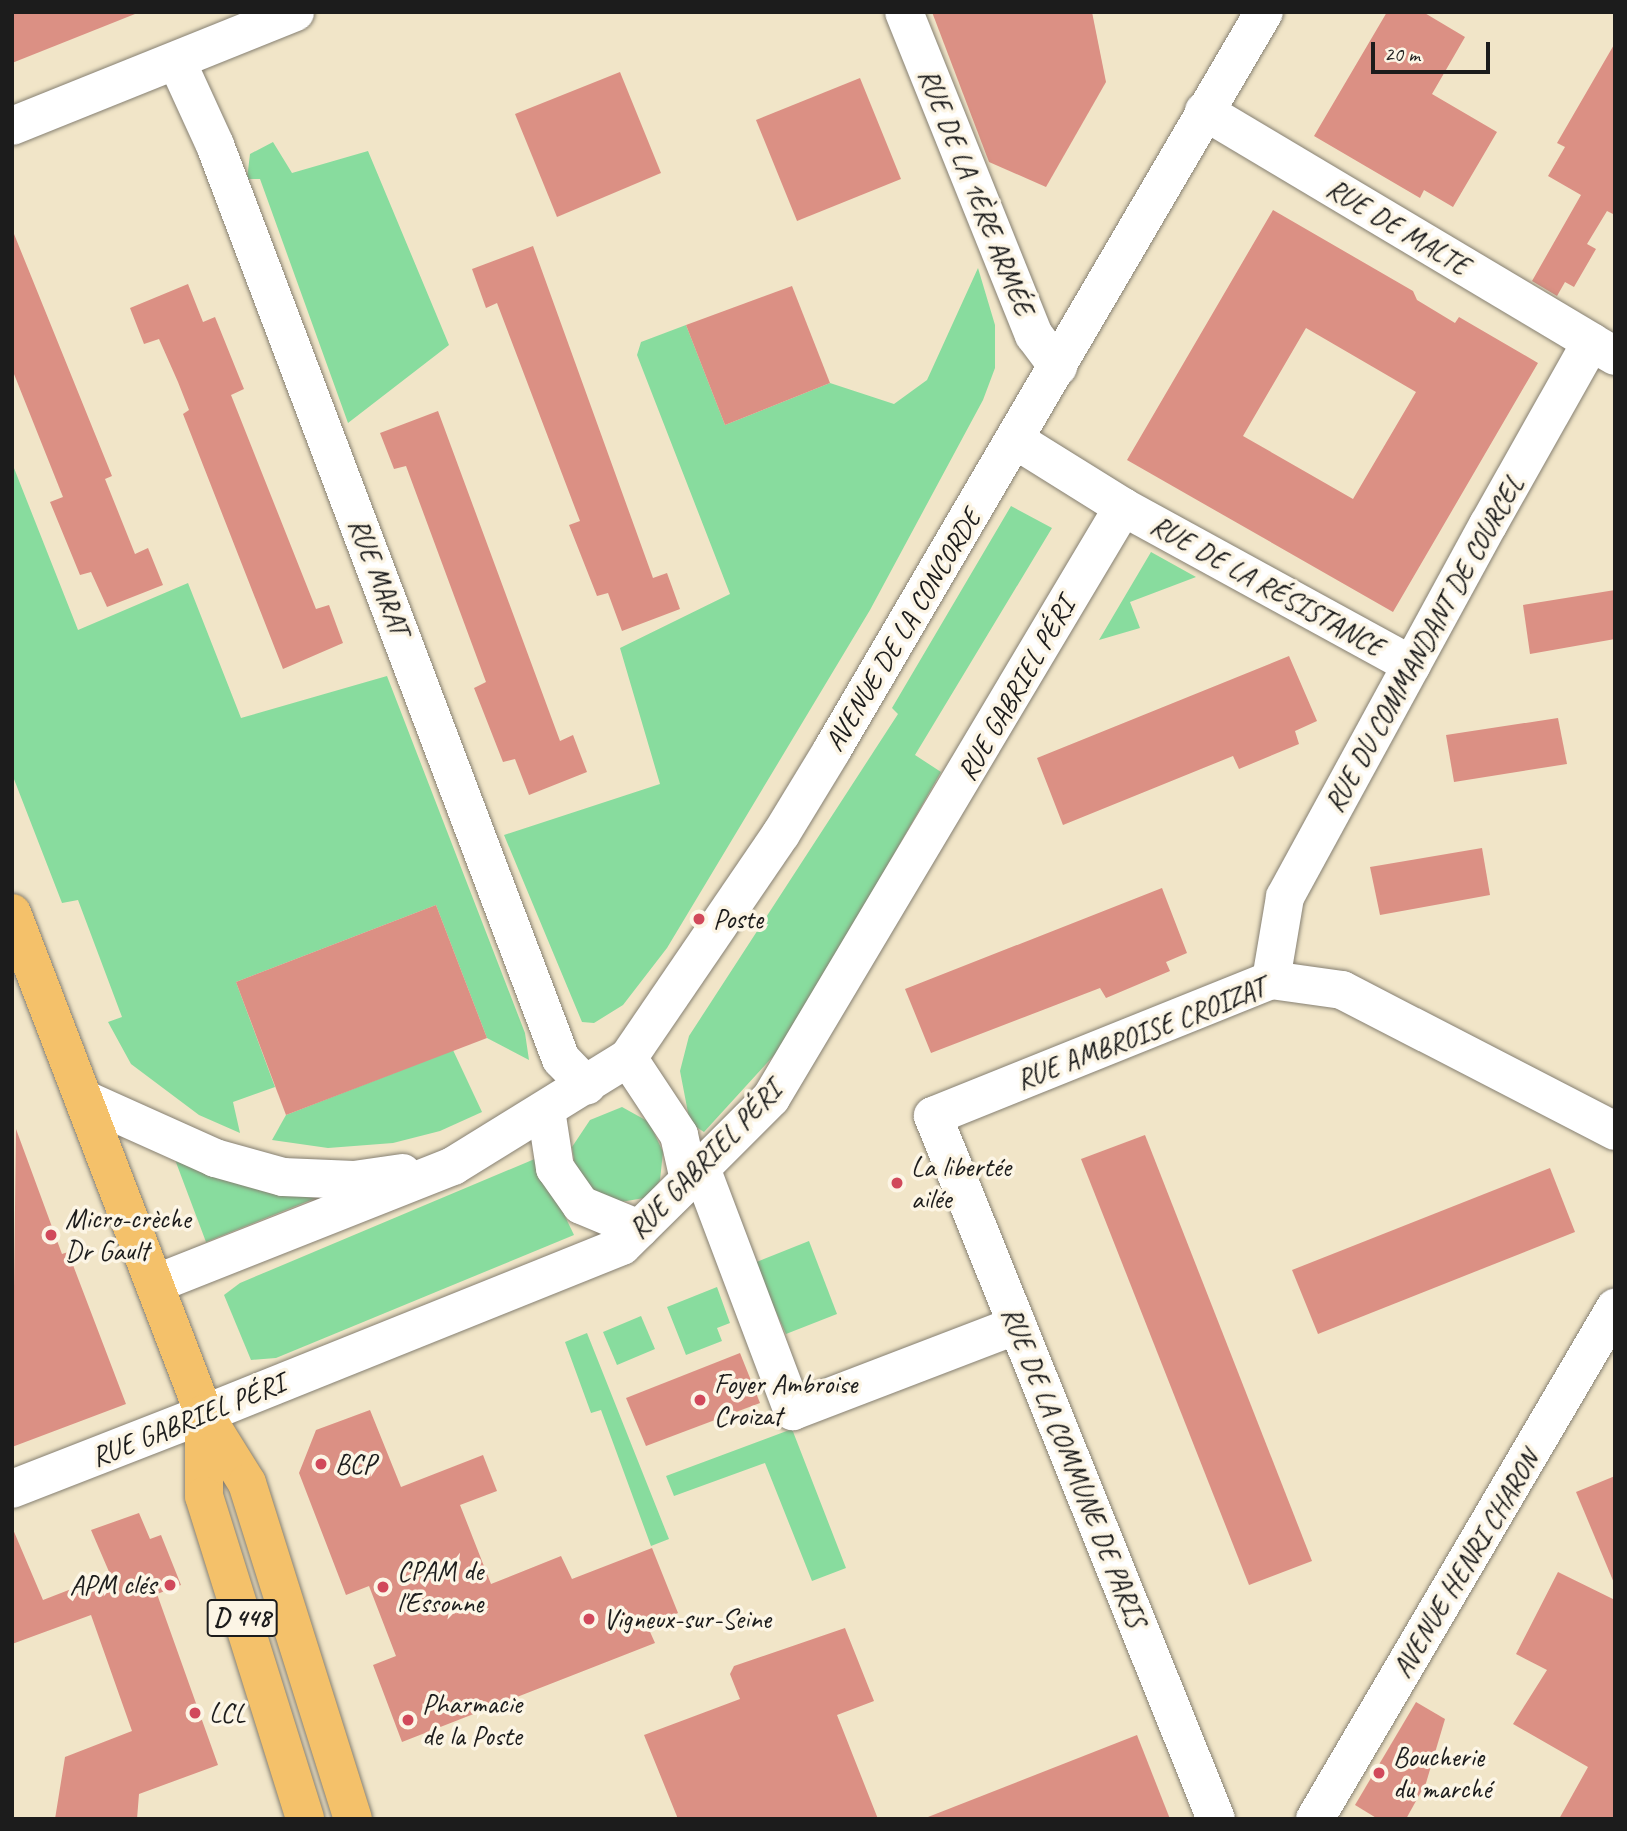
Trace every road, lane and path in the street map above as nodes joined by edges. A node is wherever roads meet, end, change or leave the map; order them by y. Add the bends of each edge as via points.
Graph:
1 (295, 12) edge
2 (904, 12) edge
3 (1264, 12) edge
4 (177, 62) junction
5 (1205, 111) junction
6 (12, 126) edge
7 (1603, 349) edge
8 (1058, 367) junction
9 (1017, 441) junction
10 (1123, 508) junction
11 (1412, 665) junction
12 (12, 913) edge
13 (1271, 980) junction
14 (628, 1058) junction
15 (587, 1086) junction
16 (84, 1099) junction
17 (546, 1110) junction
18 (933, 1116) joint
19 (1615, 1132) edge
20 (453, 1166) junction
21 (695, 1174) junction
22 (639, 1229) junction
23 (155, 1284) junction
24 (1615, 1308) edge
25 (1017, 1325) junction
26 (204, 1414) junction
27 (12, 1489) edge
28 (305, 1819) edge
29 (352, 1819) edge
30 (1216, 1819) edge
31 (1315, 1819) edge

1 - 4 street
2 - 8 street, RUE DE LA 1ÈRE ARMÉE via 1034,335
3 - 5 street, AVENUE DE LA CONCORDE
4 - 6 street
4 - 15 street, RUE MARAT via 219,157 561,1059
5 - 7 street, RUE DE MALTE
5 - 8 street, AVENUE DE LA CONCORDE
7 - 11 street, RUE DU COMMANDANT DE COURCEL
8 - 9 street, AVENUE DE LA CONCORDE
9 - 10 street
9 - 14 street, AVENUE DE LA CONCORDE via 781,834
10 - 11 street, RUE DE LA RÉSISTANCE
10 - 21 street, RUE GABRIEL PÉRI via 771,1098
11 - 13 street, RUE DU COMMANDANT DE COURCEL via 1285,897
12 - 16 main road, D 448
13 - 18 street, RUE AMBROISE CROIZAT
13 - 19 street, RUE AMBROISE CROIZAT via 1342,990
14 - 15 street, AVENUE DE LA CONCORDE
14 - 21 street via 679,1135
15 - 17 street, AVENUE DE LA CONCORDE
16 - 20 street, AVENUE DE LA CONCORDE via 215,1158 283,1177 354,1180
16 - 23 main road, D 448
17 - 20 street, AVENUE DE LA CONCORDE
17 - 22 street via 555,1168 581,1205
18 - 25 street, RUE DE LA COMMUNE DE PARIS
20 - 23 street, AVENUE DE LA CONCORDE
21 - 22 street, RUE GABRIEL PÉRI
21 - 25 street via 793,1411
22 - 26 street, RUE GABRIEL PÉRI via 622,1246
23 - 26 main road, D 448
24 - 31 street, AVENUE HENRI CHARON
25 - 30 street, RUE DE LA COMMUNE DE PARIS
26 - 27 street, RUE GABRIEL PÉRI
26 - 28 main road, D 448 via 204,1496
26 - 29 main road, D 448 via 247,1483

